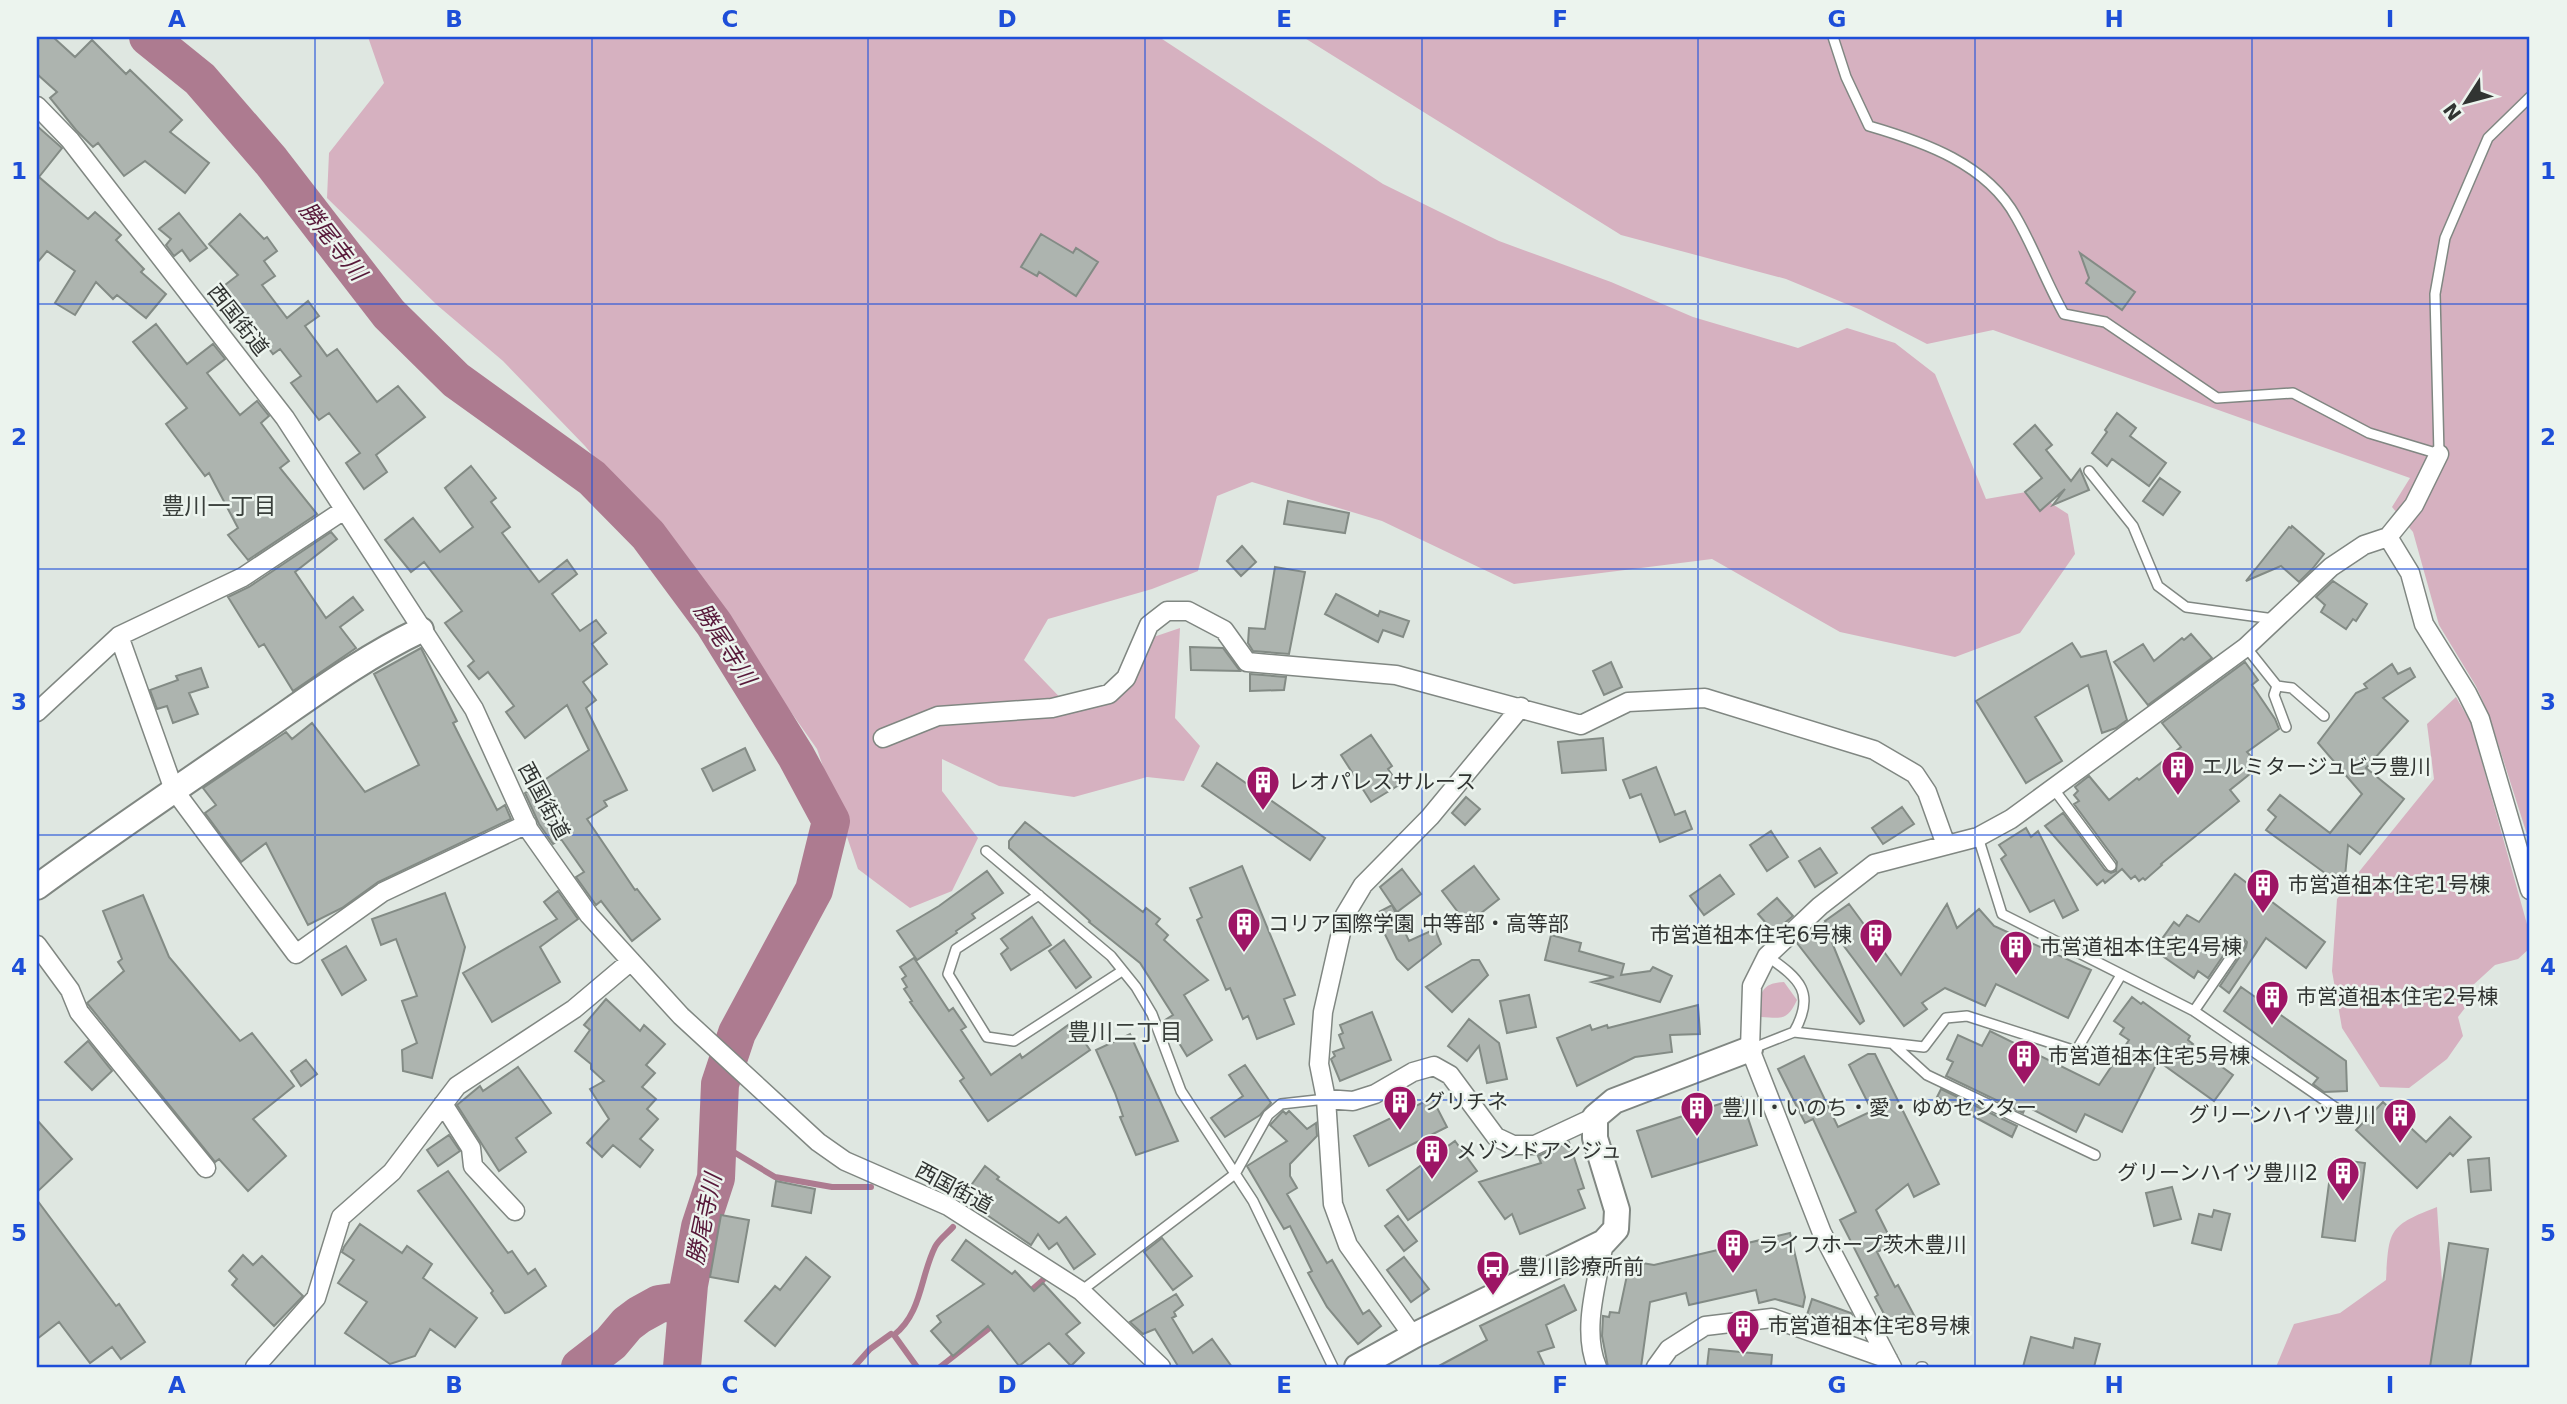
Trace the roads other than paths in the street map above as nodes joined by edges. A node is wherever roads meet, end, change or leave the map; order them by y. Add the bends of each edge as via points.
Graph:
1 (1833, 37) edge
2 (2530, 97) edge
3 (37, 106) edge
4 (2440, 454) junction
5 (2089, 471) dead end
6 (344, 510) junction
7 (2388, 537) junction
8 (2275, 620) junction
9 (421, 631) junction
10 (119, 636) junction
11 (2246, 647) junction
12 (2277, 687) junction
13 (1521, 707) junction
14 (37, 712) edge
15 (2323, 716) dead end
16 (2286, 727) dead end
17 (883, 738) dead end
18 (2053, 788) junction
19 (174, 790) junction
20 (527, 824) junction
21 (1978, 836) junction
22 (1946, 845) junction
23 (986, 851) dead end
24 (2110, 866) dead end
25 (37, 887) edge
26 (2530, 890) edge
27 (1039, 895) junction
28 (2240, 944) dead end
29 (37, 945) edge
30 (1767, 956) junction
31 (631, 961) junction
32 (1122, 971) junction
33 (2121, 975) junction
34 (2194, 1011) junction
35 (1794, 1032) junction
36 (1894, 1045) junction
37 (1749, 1049) junction
38 (1326, 1099) junction
39 (443, 1104) junction
40 (1595, 1116) junction
41 (2352, 1119) dead end
42 (2095, 1155) dead end
43 (206, 1168) dead end
44 (1235, 1174) junction
45 (515, 1211) dead end
46 (1604, 1242) junction
47 (1081, 1291) junction
48 (1413, 1336) junction
49 (1890, 1363) edge
50 (255, 1367) edge
51 (1161, 1367) edge
52 (1333, 1367) edge
53 (1357, 1367) edge
54 (1597, 1367) edge
55 (1656, 1367) edge

1 - 4 lane via 1869,125 1963,163 1996,188 2016,216 2064,314 2105,322 2217,398 2293,393 2369,433
2 - 4 lane via 2488,138 2445,238 2435,294
3 - 6 street, 西国街道 via 70,140 285,418
4 - 7 street via 2414,505
5 - 8 lane via 2133,526 2158,586 2186,607
6 - 9 street, 西国街道
6 - 10 street via 243,577
7 - 8 street via 2364,545 2331,567
7 - 26 street via 2410,573 2424,624 2480,719
8 - 11 street
9 - 19 street via 322,689
9 - 20 street, 西国街道 via 474,709
10 - 14 street
10 - 19 street
11 - 12 lane
11 - 18 street
12 - 15 lane via 2292,688
12 - 16 lane via 2274,695
13 - 17 street via 1396,675 1247,662 1224,630 1188,611 1167,611 1149,625 1126,678 1109,694 1052,708 939,716
13 - 22 street via 1581,725 1628,702 1705,698 1874,750 1915,775 1927,792
13 - 38 street via 1430,817 1363,885 1345,915 1323,1013 1319,1063
18 - 21 street
18 - 24 lane
19 - 20 street via 296,954 383,892
19 - 25 street
20 - 31 street, 西国街道 via 589,915
21 - 22 street
21 - 33 lane via 2002,914
22 - 30 street via 1874,864
23 - 27 lane
27 - 32 lane via 1111,956
27 - 32 lane via 956,949 948,974 988,1037 1014,1041
28 - 34 lane
29 - 43 street via 70,990 79,1012
30 - 35 lane via 1799,983 1806,1001
30 - 37 street via 1752,986
31 - 39 street via 574,1009 457,1086
31 - 47 street, 西国街道 via 681,1016 818,1142 845,1161 948,1206
32 - 44 lane via 1152,1014 1181,1091
33 - 34 lane
33 - 36 lane via 2076,1051 1967,1016 1946,1018 1924,1047
34 - 41 lane
35 - 36 lane
35 - 37 lane
36 - 42 lane via 1927,1075
37 - 40 street via 1614,1101
37 - 49 street via 1822,1233
38 - 40 street via 1353,1101 1434,1066 1450,1074 1496,1137 1513,1145 1535,1145
38 - 44 lane via 1281,1104 1268,1115
38 - 48 street via 1333,1204 1348,1245
39 - 45 street via 471,1148 472,1166
39 - 50 street via 392,1172 341,1217 316,1298
40 - 46 street via 1595,1138 1617,1210 1616,1229
44 - 47 lane
44 - 52 lane via 1253,1201
46 - 48 street
46 - 54 street via 1591,1324
47 - 51 street, 西国街道
48 - 53 street
49 - 55 street via 1772,1318 1705,1326 1669,1349

